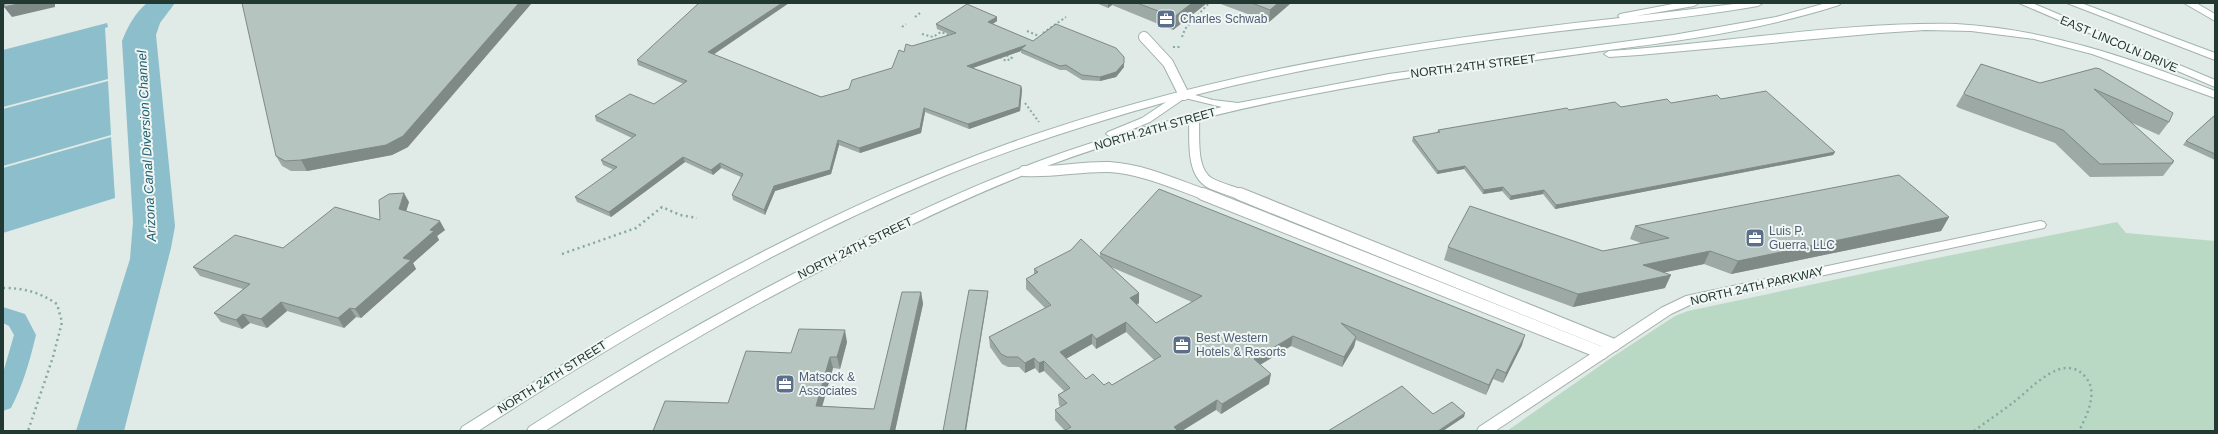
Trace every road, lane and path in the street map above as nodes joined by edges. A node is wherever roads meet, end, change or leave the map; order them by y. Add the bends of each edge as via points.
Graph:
1 (1209, 3) edge
2 (1694, 3) edge
3 (1758, 3) edge
4 (1836, 3) edge
5 (2024, 3) edge
6 (2072, 3) edge
7 (2189, 3) edge
8 (920, 13) dead end
9 (915, 17) dead end
10 (1066, 17) dead end
11 (2215, 18) edge
12 (906, 24) dead end
13 (1591, 24) junction
14 (902, 27) dead end
15 (1027, 31) dead end
16 (922, 34) dead end
17 (1038, 36) junction
18 (1144, 37) dead end
19 (1182, 37) dead end
20 (957, 39) edge
21 (1034, 40) edge
22 (1180, 44) dead end
23 (1174, 47) dead end
24 (1014, 53) edge
25 (1009, 56) junction
26 (1548, 56) junction
27 (2215, 58) edge
28 (2215, 84) edge
29 (1184, 95) junction
30 (2215, 95) edge
31 (1025, 103) dead end
32 (1244, 106) junction
33 (1194, 118) junction
34 (1039, 122) dead end
35 (1051, 161) junction
36 (1024, 171) junction
37 (697, 218) dead end
38 (2040, 225) dead end
39 (562, 254) dead end
40 (3, 288) edge
41 (1614, 345) junction
42 (1602, 353) junction
43 (28, 431) edge
44 (467, 431) edge
45 (534, 431) edge
46 (1484, 431) edge
47 (1974, 431) edge
48 (2079, 431) edge

1 - 19 path via 1185,29
2 - 13 main road via 1640,11
3 - 13 main road, NORTH 24TH STREET via 1695,14
4 - 26 main road, NORTH 24TH STREET via 1782,19
5 - 28 main road, EAST LINCOLN DRIVE
6 - 27 main road
7 - 11 main road
8 - 9 path
10 - 17 path
12 - 14 path
13 - 29 main road, NORTH 24TH STREET via 1358,57
15 - 17 path
16 - 20 path via 933,37 941,32
17 - 21 path
18 - 29 lane via 1156,47 1169,64
22 - 23 path
24 - 25 path
25 - 25 path via 1006,55 999,56 1006,61 1012,58
26 - 30 main road via 1631,53 1880,29 1971,28 2032,36 2085,48 2140,65
26 - 32 main road, NORTH 24TH STREET via 1352,83
29 - 32 main road via 1212,103
29 - 35 main road via 1146,120 1072,148
29 - 44 main road, NORTH 24TH STREET via 1097,118 1010,146 826,225 655,314 540,383
31 - 34 path
32 - 33 main road, NORTH 24TH STREET
33 - 35 main road, NORTH 24TH STREET
33 - 41 lane via 1196,162 1201,174 1210,182
35 - 36 main road, NORTH 24TH STREET
36 - 42 lane via 1041,173 1110,167 1160,179
36 - 45 main road, NORTH 24TH STREET via 901,225 763,293 644,361
37 - 39 path via 680,216 662,207 636,228
38 - 41 main road, NORTH 24TH PARKWAY via 1691,299 1666,311
40 - 43 path via 16,287 38,291 57,304 62,322
41 - 42 main road, NORTH 24TH PARKWAY
42 - 46 main road, NORTH 24TH PARKWAY
47 - 48 path via 2046,374 2053,370 2072,368 2084,374 2090,382 2089,407

